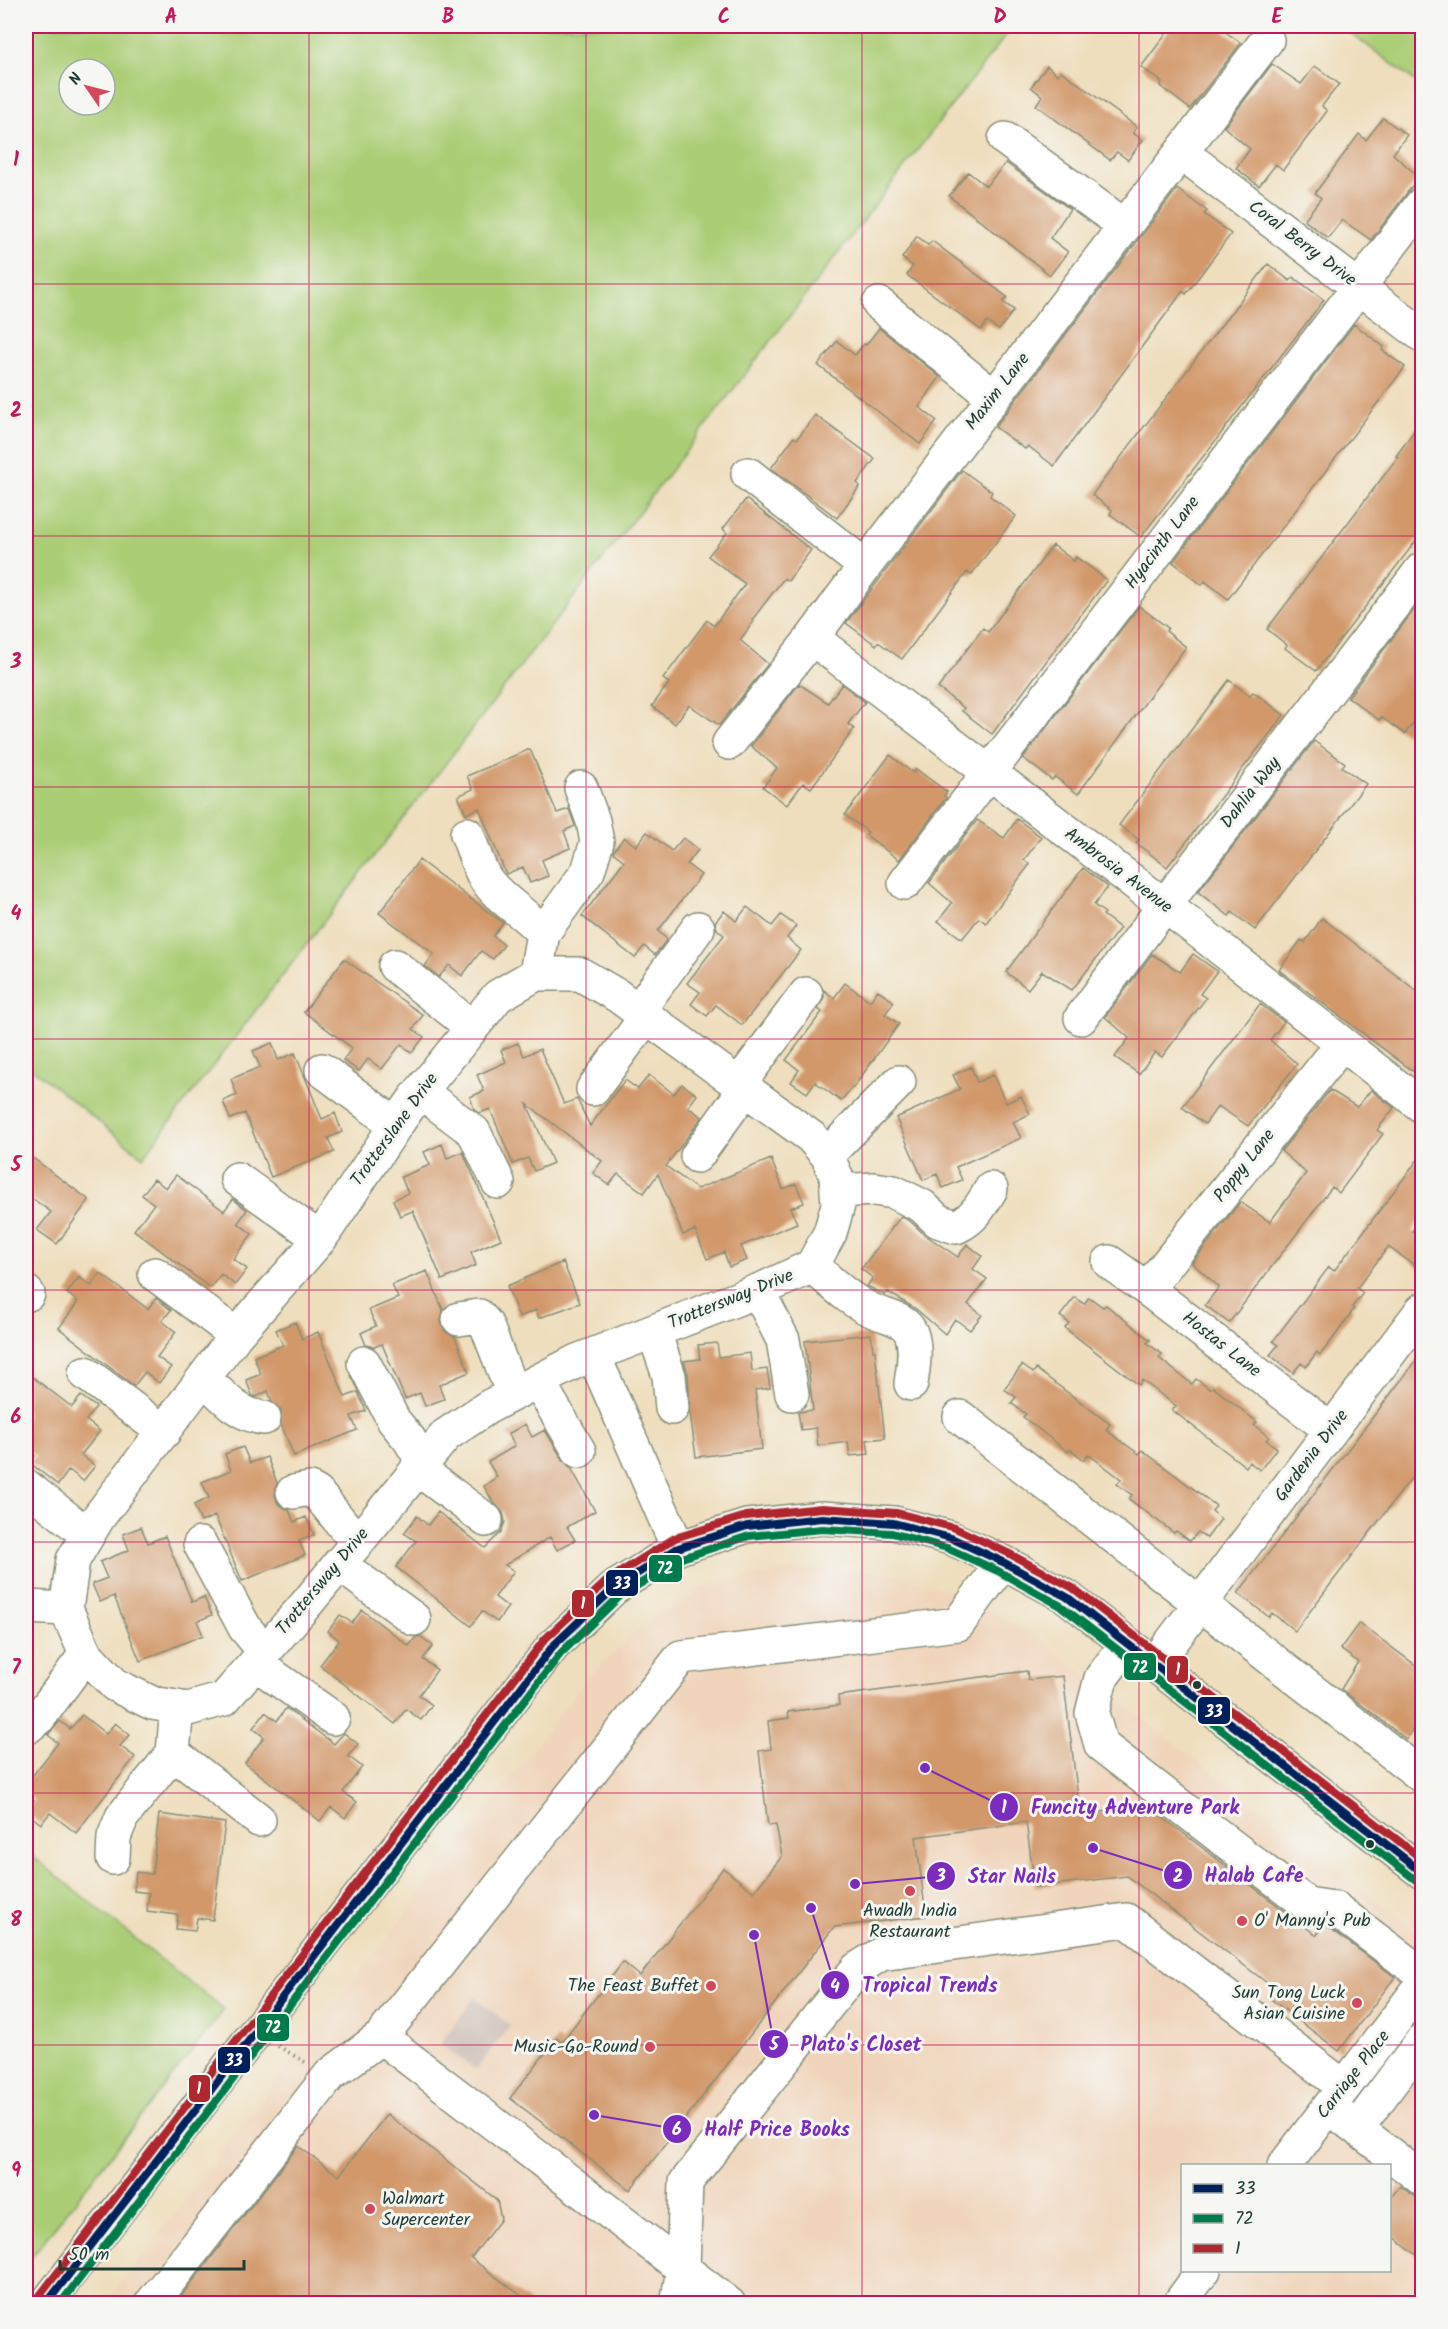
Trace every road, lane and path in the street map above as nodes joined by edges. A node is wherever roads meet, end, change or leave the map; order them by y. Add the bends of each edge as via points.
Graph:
1 (1267, 40) dead end
2 (1005, 139) dead end
3 (1182, 153) junction
4 (1422, 204) edge
5 (1125, 226) junction
6 (1360, 287) junction
7 (879, 304) dead end
8 (1422, 335) edge
9 (994, 397) junction
10 (748, 474) dead end
11 (865, 566) junction
12 (1422, 569) edge
13 (812, 638) junction
14 (729, 743) dead end
15 (988, 772) junction
16 (581, 788) dead end
17 (467, 834) dead end
18 (905, 883) dead end
19 (1164, 906) junction
20 (698, 928) dead end
21 (543, 933) junction
22 (395, 966) dead end
23 (536, 974) junction
24 (806, 994) dead end
25 (642, 1014) junction
26 (1081, 1018) dead end
27 (472, 1027) junction
28 (1342, 1044) junction
29 (322, 1070) dead end
30 (899, 1082) dead end
31 (742, 1087) junction
32 (593, 1089) dead end
33 (421, 1092) junction
34 (1422, 1106) edge
35 (396, 1125) junction
36 (698, 1156) dead end
37 (833, 1174) junction
38 (237, 1179) dead end
39 (498, 1182) dead end
40 (991, 1189) dead end
41 (320, 1239) junction
42 (1109, 1262) dead end
43 (812, 1266) junction
44 (155, 1274) dead end
45 (1148, 1289) junction
46 (758, 1291) junction
47 (1422, 1310) edge
48 (459, 1319) dead end
49 (654, 1332) junction
50 (236, 1335) junction
51 (594, 1356) junction
52 (363, 1363) dead end
53 (85, 1373) dead end
54 (204, 1378) junction
55 (911, 1384) dead end
56 (526, 1387) junction
57 (792, 1394) dead end
58 (672, 1407) dead end
59 (960, 1417) dead end
60 (264, 1418) dead end
61 (1331, 1430) junction
62 (164, 1431) junction
63 (579, 1451) dead end
64 (420, 1465) junction
65 (26, 1486) edge
66 (293, 1492) dead end
67 (486, 1521) dead end
68 (88, 1535) junction
69 (200, 1544) dead end
70 (678, 1548) junction
71 (348, 1553) junction
72 (1003, 1562) junction
73 (1202, 1604) junction
74 (26, 1607) edge
75 (66, 1609) junction
76 (414, 1619) dead end
77 (1127, 1644) junction
78 (86, 1654) junction
79 (260, 1658) junction
80 (1154, 1665) junction
81 (177, 1707) junction
82 (333, 1718) dead end
83 (26, 1728) edge
84 (173, 1753) junction
85 (1422, 1776) edge
86 (259, 1820) dead end
87 (113, 1858) dead end
88 (1422, 1872) edge
89 (1422, 1974) edge
90 (1422, 1985) edge
91 (1415, 2035) edge
92 (381, 2037) junction
93 (272, 2043) dead end
94 (330, 2075) junction
95 (1422, 2088) edge
96 (1336, 2097) junction
97 (1357, 2128) junction
98 (1286, 2164) edge
99 (1422, 2179) edge
100 (683, 2268) junction
101 (1203, 2272) edge
102 (45, 2304) edge
103 (151, 2304) edge
104 (677, 2304) edge
105 (729, 2304) edge
106 (1179, 2304) edge

1 - 3 street, Maxim Lane
2 - 5 street
3 - 5 street, Maxim Lane
3 - 6 street, Coral Berry Drive
4 - 6 street, Hyacinth Lane
5 - 9 street, Maxim Lane
6 - 8 street, Coral Berry Drive
6 - 15 street, Hyacinth Lane
7 - 9 street
9 - 11 street, Maxim Lane
10 - 11 street
11 - 13 street, Maxim Lane
12 - 19 street, Dahlia Way
13 - 14 street, Maxim Lane
13 - 15 street, Ambrosia Avenue
15 - 18 street, Hyacinth Lane
15 - 19 street, Ambrosia Avenue
16 - 21 street via 597,842 588,871
17 - 21 street via 485,878
19 - 26 street, Dahlia Way
19 - 28 street, Ambrosia Avenue
20 - 25 street
21 - 23 street
22 - 27 street
23 - 25 street via 580,974
23 - 27 street, Trotterslane Drive via 498,996
24 - 31 street
25 - 31 street
25 - 32 street
27 - 33 street, Trotterslane Drive
28 - 34 street, Ambrosia Avenue
28 - 45 street, Poppy Lane
29 - 35 street
30 - 37 street
31 - 36 street
31 - 37 street via 811,1137
33 - 35 street, Trotterslane Drive
33 - 39 street via 474,1132
35 - 41 street, Trotterslane Drive
37 - 40 street via 894,1192 922,1206 938,1221 956,1227 969,1221
37 - 43 street, Trottersway Drive via 838,1205 830,1233
38 - 41 street
41 - 50 street, Trotterslane Drive
42 - 45 street, Hostas Lane
43 - 46 street, Trottersway Drive
43 - 55 street via 852,1298 901,1321 911,1332
44 - 50 street
45 - 61 street, Hostas Lane
46 - 49 street, Trottersway Drive
46 - 57 street via 783,1340
47 - 61 street, Gardenia Drive
48 - 56 street via 479,1316 486,1323
49 - 51 street, Trottersway Drive
49 - 58 street via 669,1376
50 - 54 street, Trotterslane Drive
51 - 56 street, Trottersway Drive
51 - 70 street
52 - 64 street via 394,1421 409,1439
53 - 62 street
54 - 60 street via 238,1411
54 - 62 street, Trotterslane Drive
56 - 63 street
56 - 64 street, Trottersway Drive via 446,1435
59 - 73 street
61 - 73 street, Gardenia Drive
62 - 68 street, Trotterslane Drive
64 - 67 street
64 - 71 street, Trottersway Drive
65 - 68 street
66 - 71 street via 310,1489 317,1493
68 - 75 street, Trotterslane Drive via 73,1560
69 - 79 street
70 - 72 street via 747,1526 822,1518 894,1523 951,1538
70 - 102 street via 614,1588 553,1646
71 - 76 street
71 - 79 street, Trottersway Drive
72 - 77 street via 1067,1597
72 - 92 street via 957,1624 681,1657
73 - 80 street, Gardenia Drive
73 - 85 street
74 - 75 street
75 - 78 street, Trottersway Drive
77 - 80 street
77 - 89 street via 1101,1678 1092,1713 1101,1745 1307,1904 1334,1908
78 - 81 street, Trottersway Drive via 115,1685 152,1703
78 - 83 street via 38,1719
79 - 81 street, Trottersway Drive via 224,1699 188,1709
79 - 82 street
80 - 88 street
81 - 84 street
84 - 86 street
84 - 87 street via 122,1817 114,1837
90 - 91 street, Carriage Place
91 - 95 street via 1415,2080
91 - 96 street, Carriage Place
91 - 97 street
92 - 94 street
92 - 100 street
93 - 94 path
94 - 103 street
96 - 97 street
96 - 98 street, Carriage Place
96 - 100 street via 1126,1920 882,1954 856,1969 686,2182
97 - 99 street
100 - 104 street
100 - 105 street
101 - 106 street

